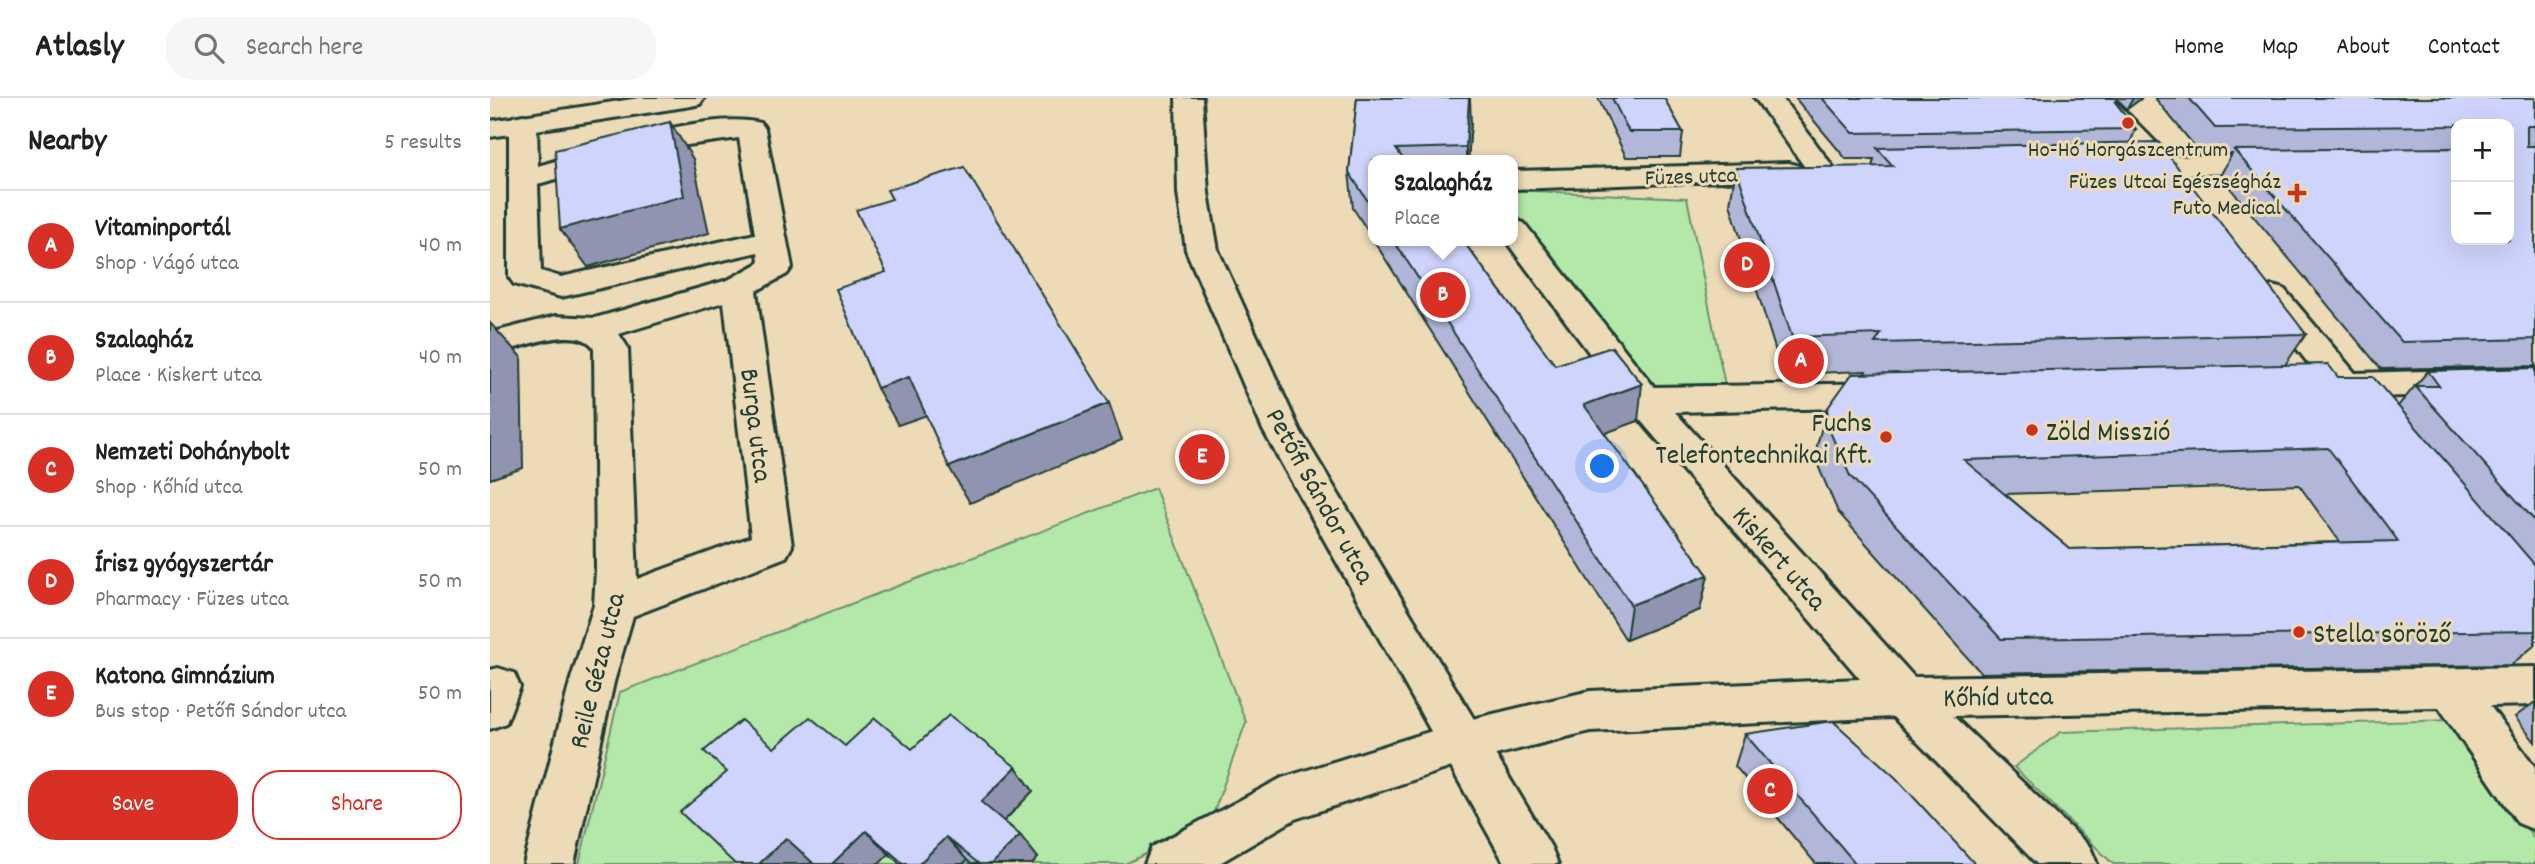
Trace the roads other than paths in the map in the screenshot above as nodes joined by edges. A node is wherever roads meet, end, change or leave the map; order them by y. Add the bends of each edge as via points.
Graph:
1 (691, 98) edge
2 (1189, 98) edge
3 (1768, 98) edge
4 (2097, 98) edge
5 (523, 124) junction
6 (490, 129) edge
7 (2303, 164) edge
8 (2164, 166) junction
9 (2095, 167) edge
10 (524, 179) junction
11 (1518, 180) edge
12 (2190, 197) edge
13 (1518, 236) edge
14 (771, 240) junction
15 (2250, 271) edge
16 (739, 287) junction
17 (602, 339) junction
18 (490, 345) edge
19 (2535, 380) edge
20 (2346, 386) junction
21 (2290, 387) edge
22 (1916, 394) edge
23 (1644, 400) junction
24 (2380, 427) edge
25 (615, 605) junction
26 (2449, 685) junction
27 (2535, 685) edge
28 (490, 691) edge
29 (1903, 697) junction
30 (490, 709) edge
31 (1464, 742) junction
32 (2535, 807) edge
33 (549, 864) edge
34 (1170, 864) edge
35 (1533, 864) edge
36 (2072, 864) edge

1 - 5 street
2 - 31 street, Petőfi Sándor utca via 1193,193 1202,250 1281,430
3 - 11 street, Füzes utca via 1836,171
4 - 8 street
5 - 6 street
5 - 10 street
7 - 8 street
8 - 9 street
8 - 12 street
10 - 14 street via 675,137 751,129
10 - 14 street via 525,276 561,287
13 - 23 street, Kiskert utca
14 - 16 street via 776,267
15 - 20 street
16 - 17 street
16 - 25 street, Burga utca via 772,546
17 - 18 street via 582,326 549,328
17 - 25 street, Reile Géza utca via 617,570
19 - 20 street
20 - 21 street
20 - 24 street
22 - 23 street
23 - 29 street, Kiskert utca
25 - 33 street, Reile Géza utca
26 - 27 street, Kőhíd utca
26 - 29 street, Kőhíd utca
26 - 32 street
28 - 30 street via 498,687
29 - 31 street, Kőhíd utca via 1590,711
29 - 36 street, Kiskert utca
31 - 34 street, Kőhíd utca via 1282,801
31 - 35 street, Petőfi Sándor utca

